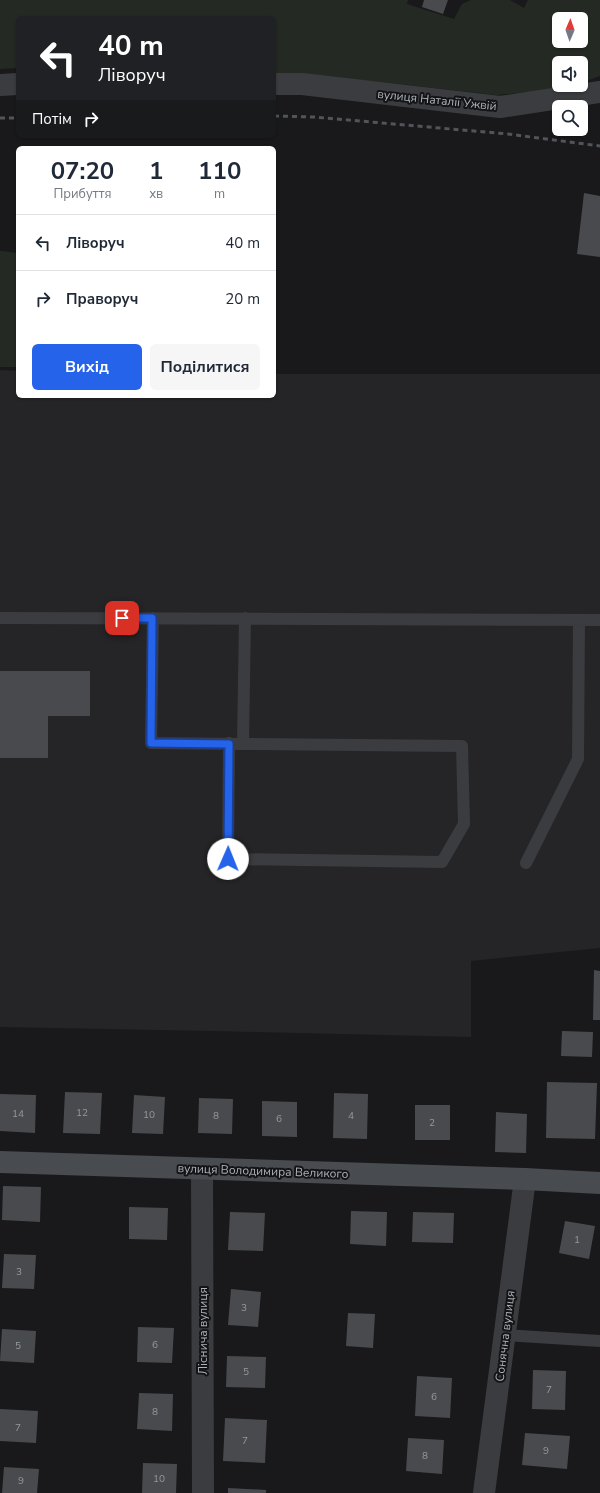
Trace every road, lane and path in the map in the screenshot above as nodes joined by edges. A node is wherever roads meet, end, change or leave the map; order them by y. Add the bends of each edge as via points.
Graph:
1 (16, 84) edge
2 (276, 84) edge
3 (0, 85) edge
4 (600, 92) edge
5 (0, 618) edge
6 (152, 618) junction
7 (245, 618) junction
8 (579, 620) junction
9 (600, 620) edge
10 (229, 744) junction
11 (243, 744) junction
12 (526, 863) dead end
13 (0, 1162) edge
14 (202, 1170) junction
15 (525, 1179) junction
16 (600, 1183) edge
17 (505, 1335) junction
18 (600, 1340) edge
19 (203, 1493) edge
20 (484, 1493) edge

1 - 3 street
2 - 4 street, вулиця Наталії Ужвій via 302,84 500,107
5 - 6 lane
6 - 7 lane
6 - 10 lane via 151,743
7 - 8 lane
7 - 11 lane
8 - 9 lane
8 - 12 lane via 578,759
10 - 11 lane
10 - 11 lane via 228,859 442,862 464,824 462,746
13 - 14 street, вулиця Володимира Великого
14 - 15 street, вулиця Володимира Великого
14 - 19 street, Ліснича вулиця
15 - 16 street, вулиця Володимира Великого
15 - 17 street, Сонячна вулиця
17 - 18 lane
17 - 20 street, Сонячна вулиця

